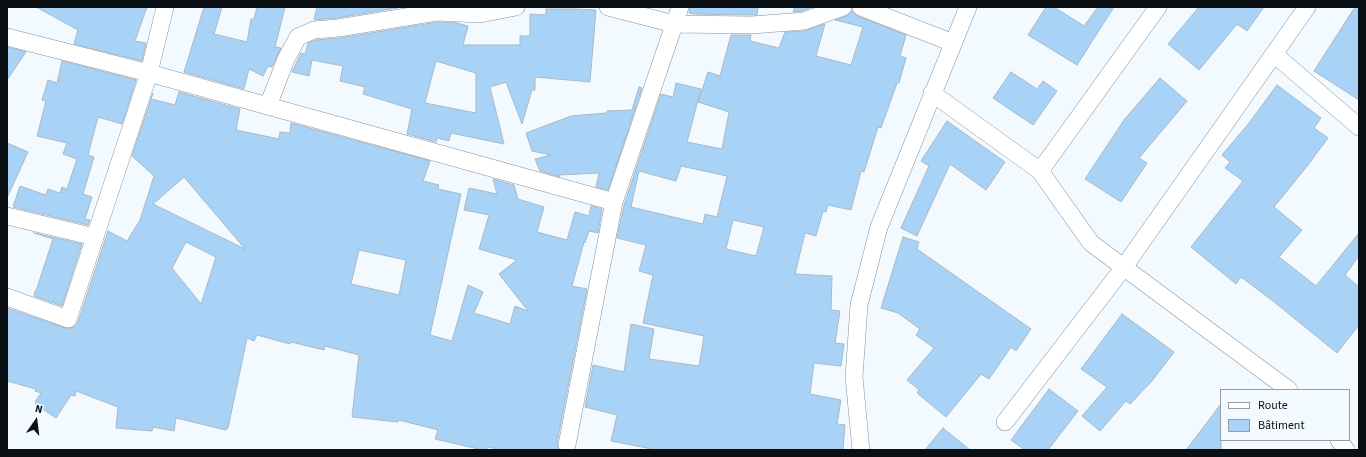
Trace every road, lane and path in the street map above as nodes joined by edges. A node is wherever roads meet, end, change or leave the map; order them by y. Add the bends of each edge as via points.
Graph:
1 (165, 7) edge
2 (516, 7) edge
3 (608, 7) edge
4 (680, 7) edge
5 (844, 7) edge
6 (861, 7) edge
7 (968, 7) edge
8 (1158, 7) edge
9 (1307, 7) edge
10 (674, 24) junction
11 (7, 37) edge
12 (953, 43) junction
13 (1274, 54) junction
14 (149, 73) junction
15 (932, 94) junction
16 (268, 106) junction
17 (1359, 126) edge
18 (1040, 171) junction
19 (614, 202) junction
20 (7, 216) edge
21 (95, 237) junction
22 (1124, 267) junction
23 (7, 297) edge
24 (1288, 389) edge
25 (1005, 422) dead end
26 (1340, 441) edge
27 (567, 445) dead end
28 (861, 450) edge
29 (1346, 450) edge

1 - 14 street
2 - 16 street via 480,14 437,12 314,30 298,37 286,59
3 - 10 street
4 - 10 street
5 - 10 street via 804,21 752,25
6 - 12 street
7 - 12 street
8 - 18 street
9 - 13 street
10 - 19 street
11 - 14 street
12 - 15 street
13 - 17 street
13 - 22 street
14 - 16 street
14 - 21 street
15 - 18 street
15 - 28 street via 879,227 859,305 854,377
16 - 19 street
18 - 22 street via 1091,244
19 - 27 street
20 - 21 street
21 - 23 street via 68,319
22 - 24 street
22 - 25 street
26 - 29 street

